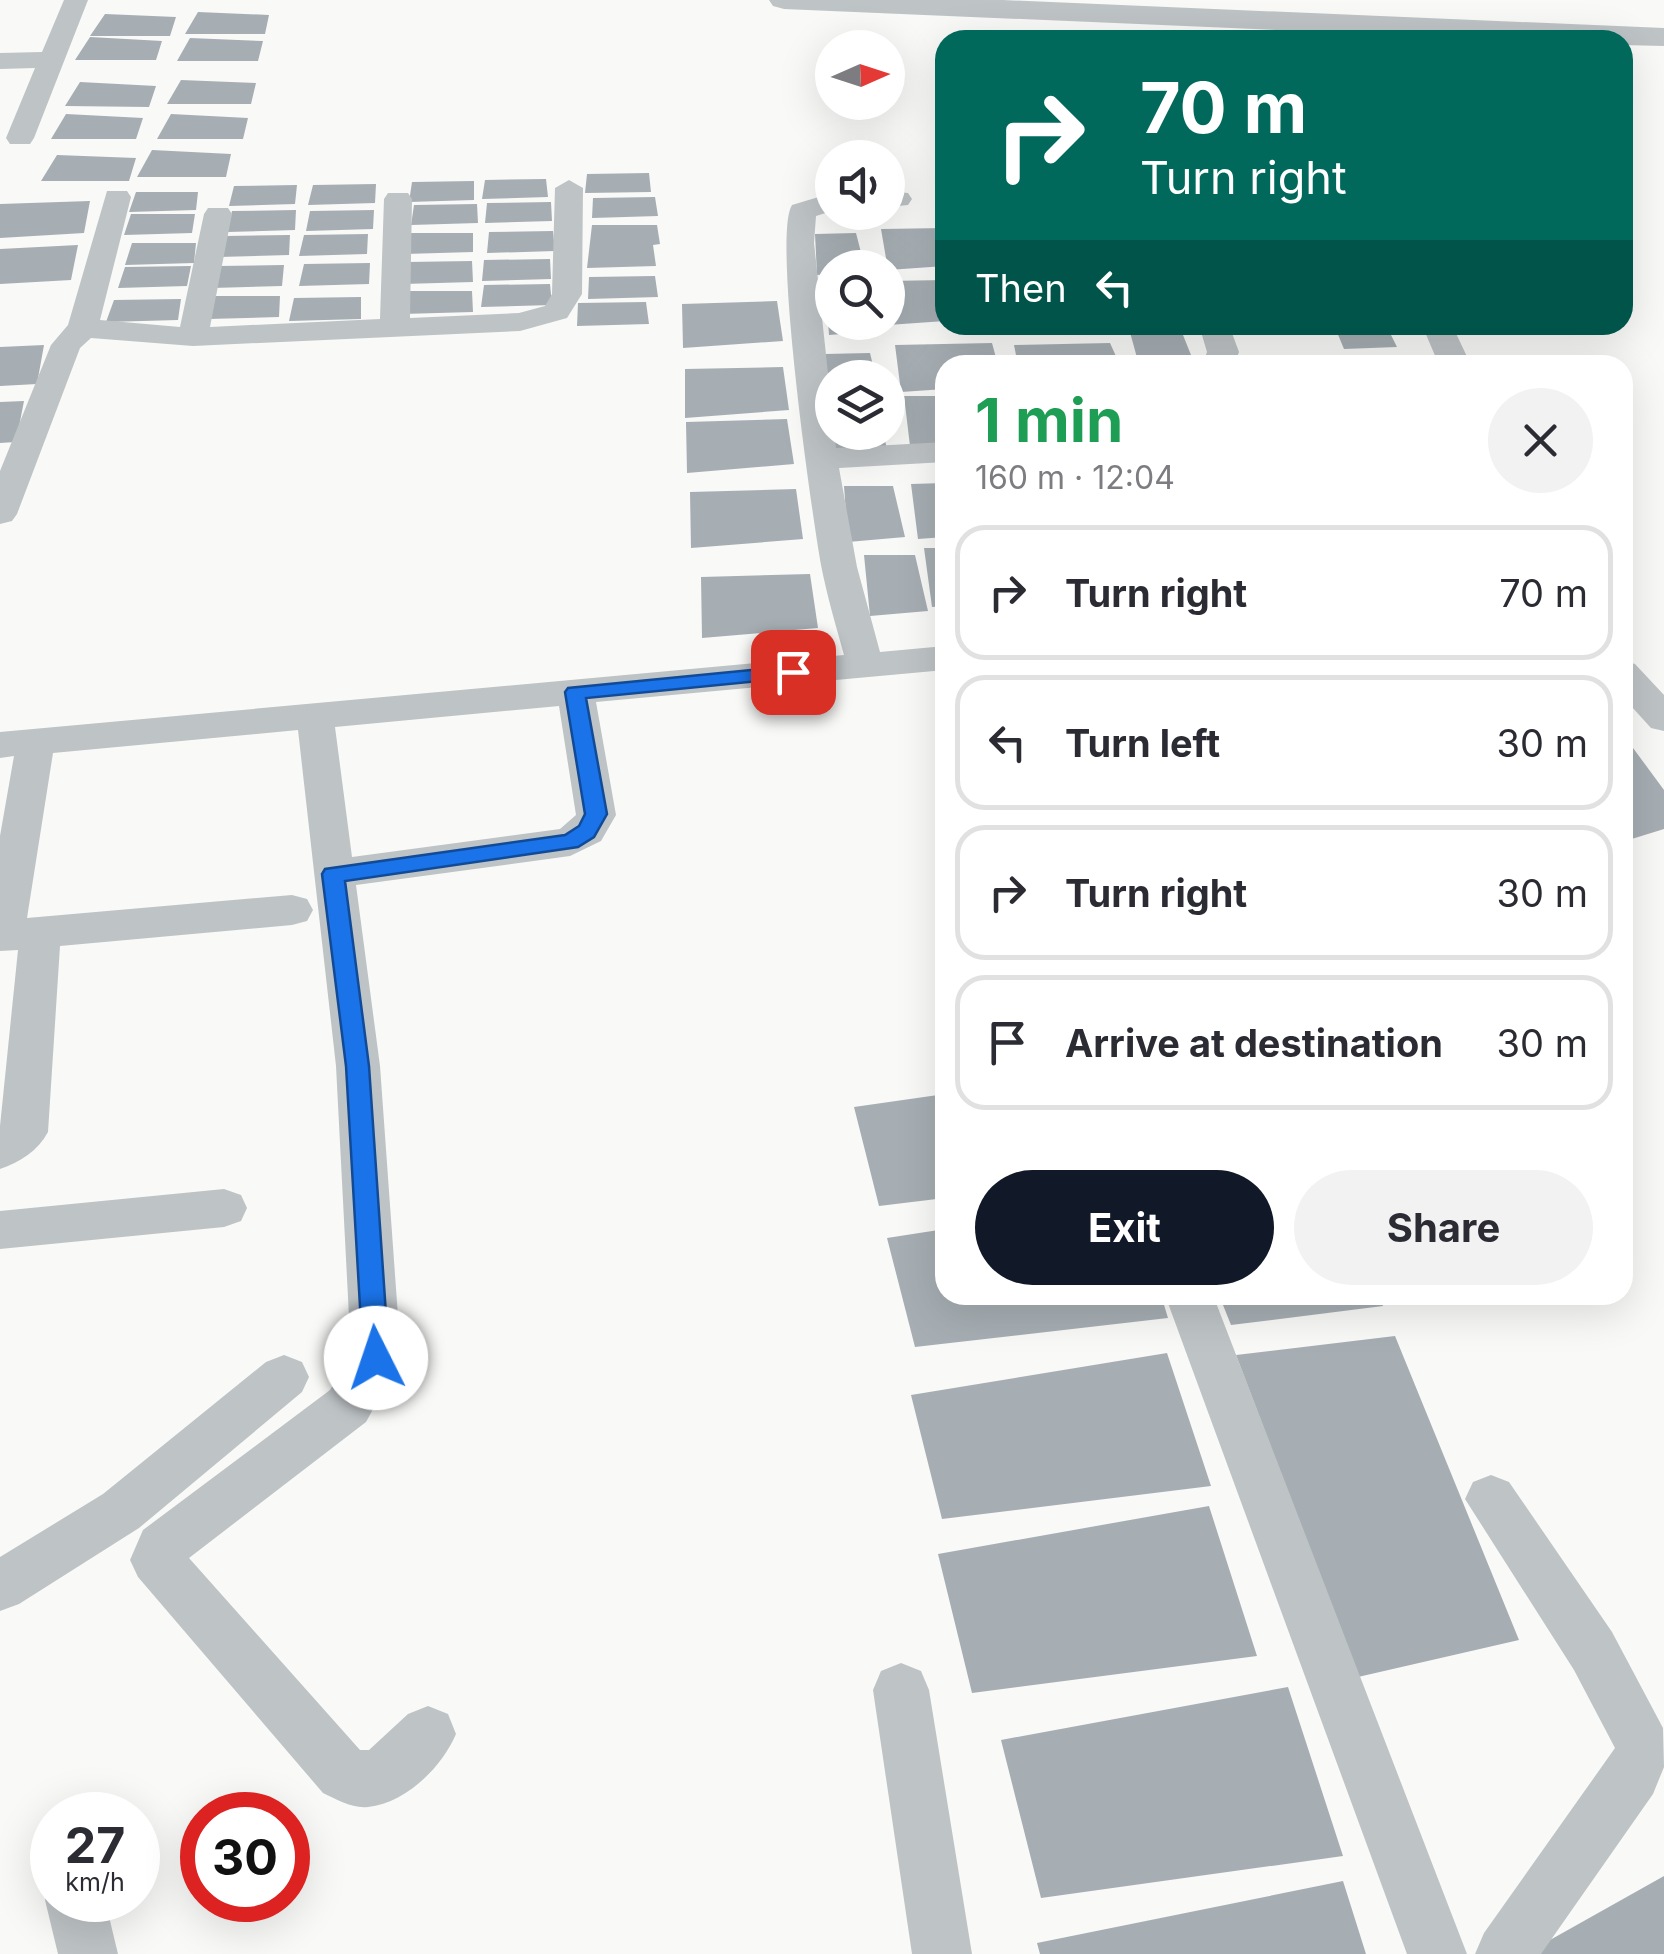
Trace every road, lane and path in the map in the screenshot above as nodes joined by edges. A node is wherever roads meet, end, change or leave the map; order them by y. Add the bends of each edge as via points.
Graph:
1 (76, 0) edge
2 (784, 0) edge
3 (1273, 30) edge
4 (1633, 37) edge
5 (1664, 37) edge
6 (0, 60) edge
7 (50, 60) junction
8 (20, 138) dead end
9 (569, 188) dead end
10 (117, 197) dead end
11 (398, 199) dead end
12 (815, 207) edge
13 (218, 214) dead end
14 (82, 328) junction
15 (396, 328) junction
16 (193, 337) junction
17 (935, 453) edge
18 (822, 459) junction
19 (0, 514) edge
20 (935, 659) edge
21 (865, 666) junction
22 (1633, 684) edge
23 (575, 692) junction
24 (315, 716) junction
25 (1664, 719) edge
26 (18, 744) edge
27 (333, 874) junction
28 (292, 910) dead end
29 (14, 935) edge
30 (0, 1151) edge
31 (224, 1208) dead end
32 (0, 1230) edge
33 (1193, 1305) edge
34 (284, 1377) dead end
35 (1490, 1499) dead end
36 (0, 1586) edge
37 (901, 1690) dead end
38 (428, 1734) dead end
39 (80, 1922) edge
40 (88, 1954) edge
41 (942, 1954) edge
42 (1437, 1954) edge
43 (1505, 1954) edge

1 - 7 street
2 - 3 street
4 - 5 street
6 - 7 street
7 - 8 street
9 - 15 street via 567,294 556,312 520,322
10 - 14 street
11 - 15 street
12 - 18 street via 802,210 799,244
13 - 16 street
14 - 16 street
14 - 19 street via 66,345
15 - 16 street
17 - 18 street
18 - 21 street via 839,566
20 - 21 street
21 - 23 street
22 - 25 street
23 - 24 street
23 - 27 street via 596,814 587,831 570,842
24 - 26 street
24 - 27 street
26 - 29 street
27 - 38 street via 358,1066 376,1358 348,1406 162,1547 158,1560 343,1773 358,1781 378,1778
28 - 29 street
29 - 30 street via 24,1132
31 - 32 street
33 - 42 street
34 - 36 street via 121,1510
35 - 43 street via 1598,1657 1643,1748 1633,1774
37 - 41 street
39 - 40 street

